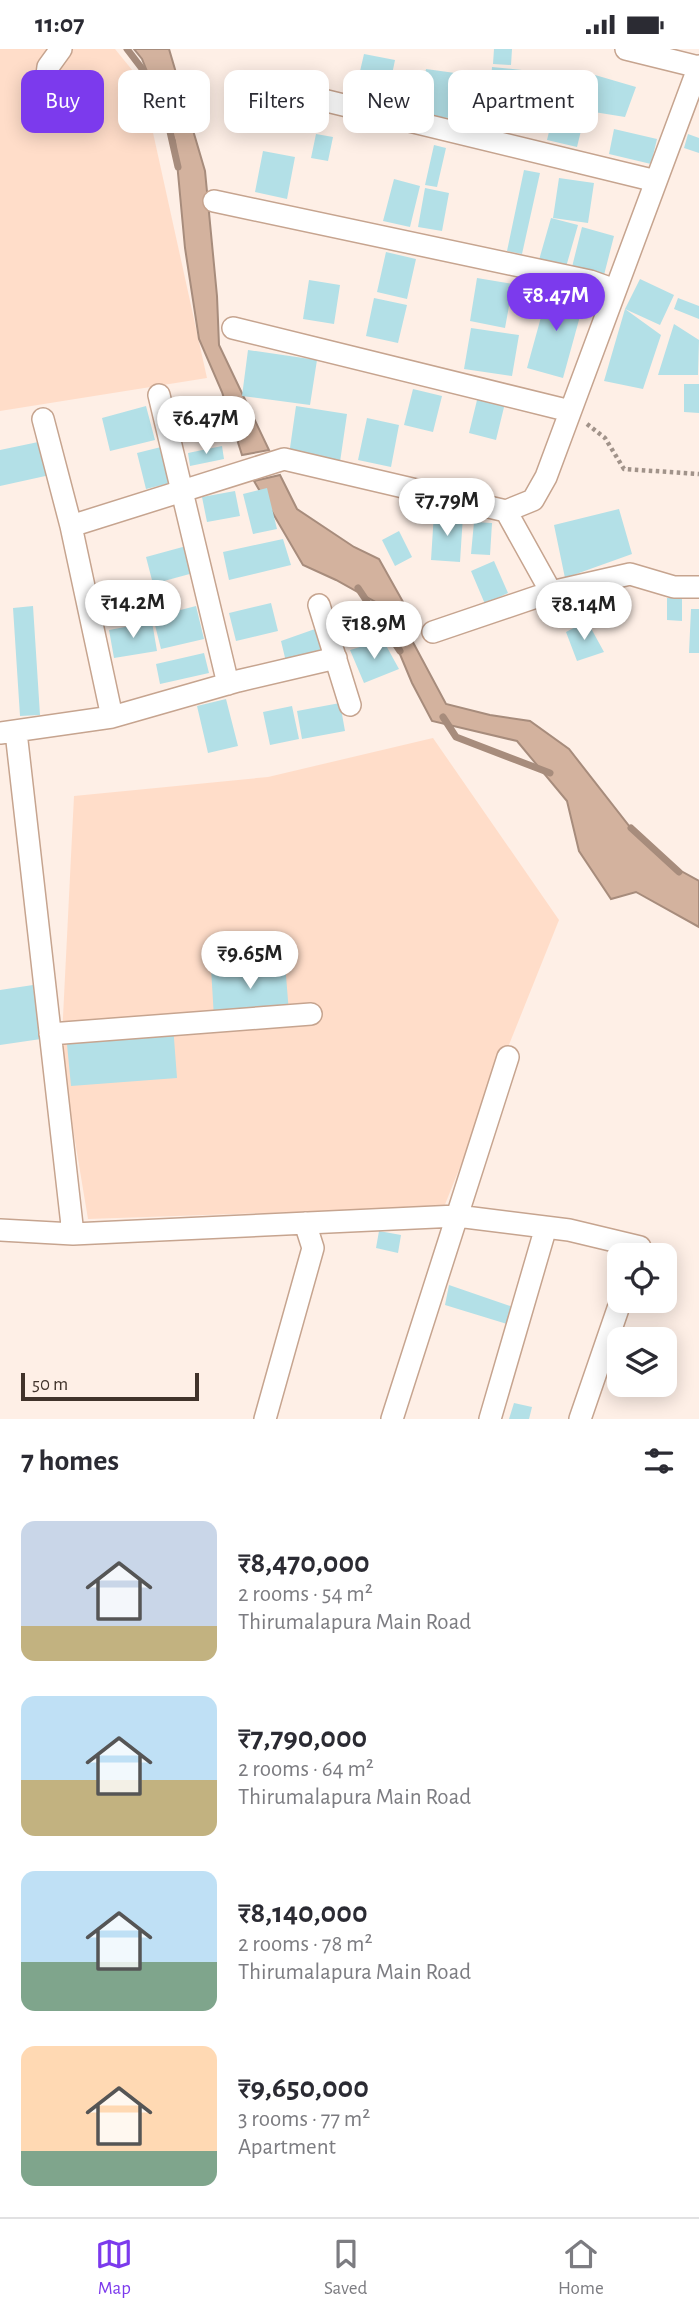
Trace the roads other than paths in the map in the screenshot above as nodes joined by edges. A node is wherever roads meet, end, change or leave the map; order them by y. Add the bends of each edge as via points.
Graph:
1 (61, 49) edge
2 (626, 49) edge
3 (699, 67) edge
4 (48, 70) edge
5 (329, 102) edge
6 (656, 181) junction
7 (214, 201) dead end
8 (615, 290) junction
9 (233, 328) dead end
10 (159, 395) dead end
11 (570, 411) junction
12 (43, 419) dead end
13 (182, 489) junction
14 (506, 511) junction
15 (71, 526) junction
16 (699, 587) edge
17 (551, 592) junction
18 (319, 605) dead end
19 (433, 632) dead end
20 (336, 658) junction
21 (228, 684) junction
22 (350, 705) dead end
23 (112, 717) junction
24 (8, 733) edge
25 (311, 1014) dead end
26 (50, 1034) junction
27 (508, 1057) dead end
28 (457, 1216) junction
29 (305, 1223) junction
30 (546, 1227) junction
31 (0, 1230) edge
32 (73, 1234) junction
33 (623, 1243) edge
34 (617, 1313) edge
35 (265, 1419) edge
36 (392, 1419) edge
37 (490, 1419) edge
38 (580, 1419) edge

1 - 4 street
2 - 3 street
3 - 6 street
5 - 6 street
6 - 8 street
7 - 8 street
8 - 11 street
9 - 11 street
10 - 13 street
11 - 14 street via 533,500
12 - 15 street
13 - 14 street via 284,459
13 - 15 street
13 - 21 street
14 - 17 street
15 - 23 street
16 - 17 street via 674,587 630,574
17 - 19 street
18 - 20 street
20 - 21 street
20 - 22 street
21 - 23 street
23 - 24 street
24 - 26 street
25 - 26 street
26 - 32 street
27 - 28 street
28 - 29 street
28 - 30 street
28 - 36 street
29 - 32 street
29 - 35 street via 313,1248
30 - 33 street
30 - 37 street
31 - 32 street
34 - 38 street

